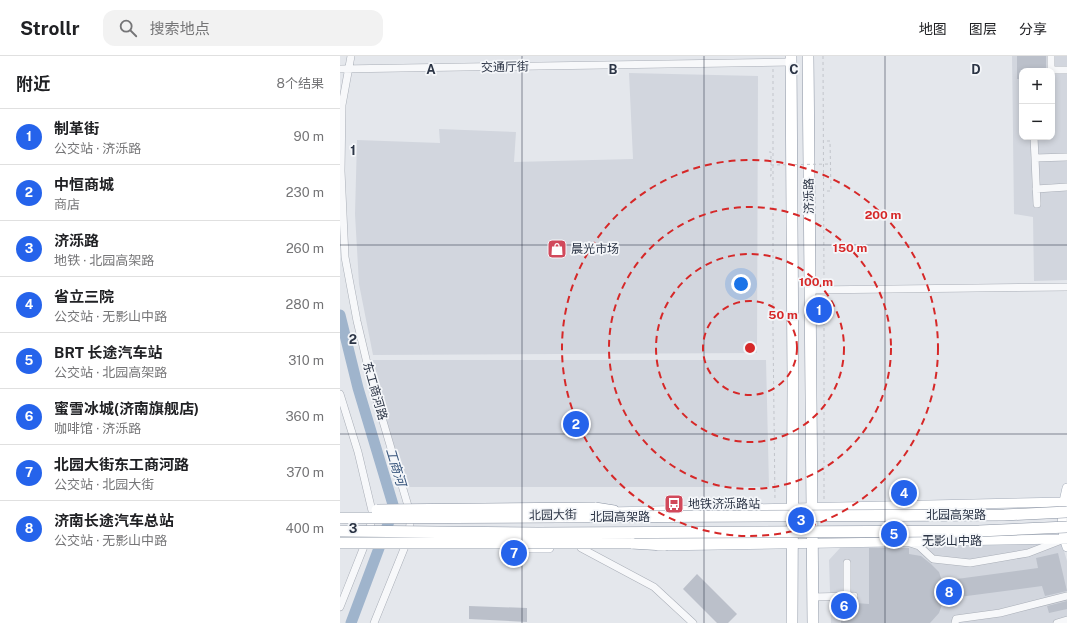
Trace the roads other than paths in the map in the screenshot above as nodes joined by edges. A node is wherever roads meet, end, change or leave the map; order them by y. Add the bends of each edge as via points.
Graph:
1 (351, 56) edge
2 (808, 56) edge
3 (1051, 56) edge
4 (791, 59) edge
5 (340, 69) edge
6 (348, 70) junction
7 (1067, 70) edge
8 (1034, 140) edge
9 (1067, 157) edge
10 (1035, 158) junction
11 (1067, 187) edge
12 (1036, 189) junction
13 (1037, 204) dead end
14 (1067, 287) edge
15 (810, 290) junction
16 (340, 394) edge
17 (1067, 488) edge
18 (1066, 506) edge
19 (818, 507) junction
20 (791, 508) junction
21 (340, 511) edge
22 (614, 511) junction
23 (373, 515) junction
24 (340, 516) edge
25 (411, 516) junction
26 (1067, 527) edge
27 (340, 532) edge
28 (340, 538) edge
29 (367, 539) junction
30 (408, 539) junction
31 (636, 541) junction
32 (792, 542) junction
33 (812, 542) junction
34 (904, 542) junction
35 (1066, 542) edge
36 (340, 543) edge
37 (665, 545) junction
38 (581, 548) junction
39 (847, 563) dead end
40 (1067, 596) edge
41 (812, 597) junction
42 (340, 606) edge
43 (1067, 620) edge
44 (374, 623) edge
45 (693, 623) edge
46 (792, 623) edge
47 (813, 623) edge
48 (955, 623) edge
49 (1057, 623) edge

1 - 6 street, 东工商河路
2 - 15 highway, 济泺路
3 - 7 street via 1051,70
4 - 6 street, 交通厅街 via 773,62
4 - 20 highway, 济泺路
5 - 6 street, 交通厅街
6 - 25 street, 东工商河路 via 342,104 341,171 345,257 372,384
8 - 10 street
9 - 10 street
10 - 12 street
11 - 12 street
12 - 13 street
14 - 15 street
15 - 19 highway, 济泺路
16 - 23 street via 358,452
17 - 18 main road
18 - 19 main road
18 - 24 highway, 北园高架路, bridge via 1004,515
18 - 35 main road
19 - 20 main road, 北园大街
19 - 33 highway, 济泺路
20 - 22 main road, 北园大街
20 - 32 highway, 济泺路
21 - 22 highway, bridge via 595,508
22 - 25 main road, 北园大街 via 595,514
23 - 24 main road, 北园大街
23 - 25 main road, 北园大街, bridge
23 - 29 street
25 - 30 street, 东工商河路
26 - 27 highway, 北园高架路, bridge via 979,531
28 - 29 main road, 北园大街
29 - 30 main road, 北园大街
29 - 42 street
30 - 31 main road, 北园大街
30 - 38 main road, 北园大街 via 436,548
30 - 44 street, 东工商河路
31 - 32 main road, 北园大街 via 783,537
31 - 36 highway, bridge
31 - 37 highway
32 - 33 main road, 北园大街
32 - 37 main road, 北园大街 via 781,545
32 - 46 highway, 济泺路
33 - 34 main road, 无影山中路
33 - 41 highway, 济泺路
34 - 35 main road, 无影山中路
34 - 35 street via 919,546 932,559 970,564 1028,553
37 - 38 main road, 北园大街
38 - 45 street via 654,587
39 - 41 street via 851,596
40 - 48 street via 1000,613 956,619
41 - 47 highway, 济泺路
43 - 49 street

